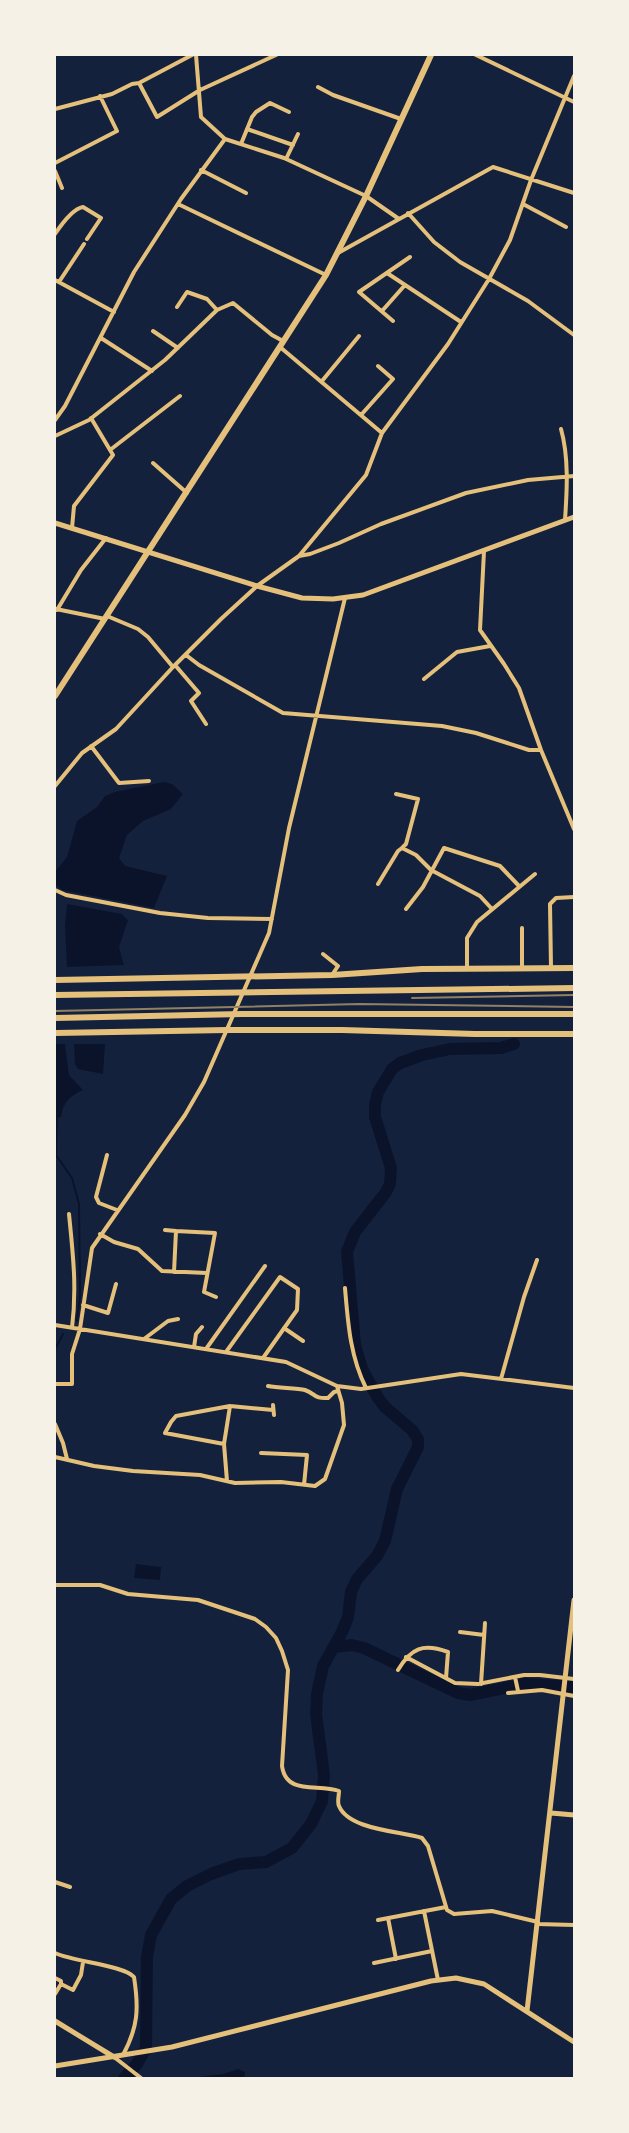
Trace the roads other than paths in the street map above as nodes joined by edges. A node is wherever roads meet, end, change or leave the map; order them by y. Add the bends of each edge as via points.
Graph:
1 (194, 55) edge
2 (276, 55) edge
3 (431, 55) edge
4 (476, 55) edge
5 (574, 76) edge
6 (139, 83) junction
7 (318, 87) dead end
8 (200, 90) junction
9 (100, 96) junction
10 (564, 97) junction
11 (574, 102) edge
12 (55, 108) edge
13 (289, 112) dead end
14 (401, 119) junction
15 (247, 129) junction
16 (298, 134) dead end
17 (225, 139) junction
18 (241, 144) junction
19 (293, 145) junction
20 (286, 159) junction
21 (55, 163) edge
22 (201, 170) junction
23 (55, 171) edge
24 (531, 180) junction
25 (574, 185) edge
26 (62, 188) dead end
27 (572, 192) edge
28 (246, 193) dead end
29 (366, 196) junction
30 (178, 204) junction
31 (522, 204) junction
32 (408, 214) junction
33 (399, 219) junction
34 (566, 227) dead end
35 (55, 234) edge
36 (87, 239) dead end
37 (84, 244) dead end
38 (338, 253) junction
39 (410, 257) dead end
40 (387, 273) junction
41 (326, 275) junction
42 (489, 279) junction
43 (57, 281) edge
44 (405, 285) junction
45 (177, 307) dead end
46 (218, 310) junction
47 (382, 311) junction
48 (114, 312) junction
49 (393, 320) dead end
50 (461, 322) junction
51 (153, 332) dead end
52 (574, 335) edge
53 (359, 336) dead end
54 (101, 338) junction
55 (282, 344) junction
56 (178, 348) junction
57 (378, 366) dead end
58 (152, 371) junction
59 (322, 381) junction
60 (180, 396) dead end
61 (362, 416) junction
62 (91, 418) junction
63 (55, 420) edge
64 (561, 428) dead end
65 (382, 433) junction
66 (55, 436) edge
67 (110, 450) junction
68 (153, 463) dead end
69 (574, 476) edge
70 (566, 477) junction
71 (187, 493) junction
72 (574, 517) edge
73 (565, 520) junction
74 (55, 522) edge
75 (72, 528) junction
76 (106, 538) junction
77 (484, 551) junction
78 (148, 553) junction
79 (299, 556) junction
80 (257, 586) junction
81 (345, 598) junction
82 (56, 610) edge
83 (106, 618) junction
84 (490, 646) junction
85 (186, 655) junction
86 (174, 666) junction
87 (424, 679) dead end
88 (55, 696) edge
89 (316, 716) junction
90 (206, 724) dead end
91 (91, 746) junction
92 (541, 750) junction
93 (149, 780) dead end
94 (55, 786) edge
95 (396, 794) dead end
96 (574, 829) edge
97 (402, 848) junction
98 (431, 870) junction
99 (535, 874) dead end
100 (378, 884) dead end
101 (520, 886) junction
102 (55, 890) edge
103 (574, 897) edge
104 (406, 909) dead end
105 (492, 909) junction
106 (272, 919) junction
107 (522, 928) dead end
108 (323, 954) dead end
109 (467, 968) junction
110 (522, 968) junction
111 (550, 968) junction
112 (574, 968) edge
113 (332, 975) junction
114 (251, 976) junction
115 (55, 980) edge
116 (574, 988) edge
117 (55, 996) edge
118 (574, 1014) edge
119 (55, 1018) edge
120 (227, 1030) junction
121 (55, 1033) edge
122 (574, 1034) edge
123 (107, 1155) dead end
124 (118, 1210) junction
125 (69, 1214) dead end
126 (165, 1230) dead end
127 (176, 1231) junction
128 (100, 1234) junction
129 (537, 1260) dead end
130 (265, 1266) dead end
131 (174, 1272) junction
132 (208, 1274) junction
133 (116, 1284) dead end
134 (344, 1288) dead end
135 (216, 1297) dead end
136 (83, 1305) junction
137 (178, 1319) dead end
138 (56, 1326) edge
139 (202, 1327) dead end
140 (72, 1328) junction
141 (284, 1328) junction
142 (80, 1329) junction
143 (144, 1339) junction
144 (303, 1342) dead end
145 (194, 1347) junction
146 (206, 1349) junction
147 (226, 1352) junction
148 (263, 1358) junction
149 (501, 1379) junction
150 (55, 1384) edge
151 (268, 1386) dead end
152 (337, 1386) junction
153 (367, 1388) junction
154 (574, 1388) edge
155 (338, 1391) junction
156 (230, 1406) junction
157 (273, 1410) dead end
158 (55, 1424) edge
159 (224, 1444) junction
160 (261, 1452) dead end
161 (55, 1457) edge
162 (67, 1459) junction
163 (226, 1481) junction
164 (304, 1485) junction
165 (55, 1585) edge
166 (574, 1600) edge
167 (485, 1623) dead end
168 (460, 1632) dead end
169 (484, 1635) junction
170 (406, 1657) junction
171 (398, 1670) dead end
172 (515, 1677) junction
173 (446, 1678) junction
174 (566, 1679) junction
175 (574, 1679) edge
176 (481, 1684) junction
177 (518, 1691) junction
178 (508, 1693) dead end
179 (564, 1694) junction
180 (574, 1696) edge
181 (551, 1813) junction
182 (574, 1815) edge
183 (55, 1882) edge
184 (70, 1887) dead end
185 (446, 1907) junction
186 (424, 1911) junction
187 (388, 1918) junction
188 (378, 1920) dead end
189 (538, 1923) junction
190 (574, 1925) edge
191 (432, 1951) junction
192 (55, 1953) edge
193 (396, 1959) junction
194 (83, 1962) junction
195 (374, 1963) dead end
196 (55, 1978) edge
197 (438, 1980) junction
198 (61, 1984) junction
199 (55, 1994) edge
200 (527, 2011) junction
201 (55, 2021) edge
202 (574, 2042) edge
203 (124, 2055) junction
204 (114, 2057) junction
205 (55, 2066) edge
206 (141, 2078) edge

1 - 6 street
1 - 8 street
2 - 8 street
3 - 14 main road
4 - 10 street
5 - 10 street
6 - 8 street via 157,117
6 - 9 street
7 - 14 street
8 - 17 street via 202,117
9 - 12 street
9 - 21 street via 117,131
10 - 11 street
10 - 24 street
13 - 15 street via 270,103 256,112
14 - 29 main road
15 - 18 street
15 - 19 street
16 - 19 street
17 - 18 street
17 - 22 street
18 - 20 street
19 - 20 street
20 - 29 street
22 - 28 street
22 - 30 street
23 - 26 street
24 - 27 street
24 - 31 street
24 - 32 street via 493,167
25 - 27 street
29 - 33 street
29 - 38 main road
30 - 41 street
30 - 48 street via 134,272
31 - 34 street
31 - 42 street via 510,240
32 - 33 street
32 - 42 street via 434,242
33 - 38 street
35 - 36 street via 83,206 101,218
37 - 43 street
38 - 41 main road
39 - 40 street
40 - 44 street
40 - 47 street via 359,292
41 - 55 main road
42 - 50 street
42 - 52 street via 528,301
43 - 48 street
44 - 47 street
44 - 50 street
45 - 46 street via 187,292 207,299
46 - 55 street via 233,303
46 - 56 street
47 - 49 street
48 - 54 street
50 - 65 street
51 - 56 street
53 - 59 street
54 - 58 street
54 - 63 street
55 - 59 street
55 - 71 main road
56 - 58 street
57 - 61 street via 393,379
58 - 62 street
59 - 61 street
60 - 67 street
61 - 65 street
62 - 66 street
62 - 67 street
64 - 70 street
65 - 79 street via 366,476
67 - 75 street via 112,454 74,506
68 - 71 street
69 - 70 street
70 - 73 street
70 - 79 street via 528,480 466,493 381,524 339,544
71 - 78 main road
72 - 73 street
73 - 77 street
74 - 75 street
75 - 76 street
76 - 78 street
76 - 82 street
77 - 81 street via 363,595
77 - 84 street via 480,630
78 - 80 street
78 - 83 main road
79 - 80 street
80 - 81 street via 302,598
80 - 85 street
81 - 89 street
82 - 83 street
83 - 86 street via 138,629
83 - 88 main road
84 - 87 street via 457,652
84 - 92 street via 519,688
85 - 86 street
85 - 89 street via 283,713
86 - 90 street via 200,693 191,701
86 - 91 street via 116,729
89 - 92 street via 442,726 476,732 529,750
89 - 106 street via 289,828
91 - 93 street via 119,783
91 - 94 street
92 - 96 street
95 - 97 street via 418,799 406,844
97 - 98 street via 416,855
97 - 100 street
98 - 101 street via 444,848 500,866
98 - 104 street
98 - 105 street via 474,891
99 - 101 street
101 - 105 street
102 - 106 street via 66,895 160,913
103 - 111 street via 556,898 550,904
105 - 109 street via 477,922 467,938
106 - 114 street
107 - 110 street
108 - 113 street via 338,966
109 - 110 main road
109 - 113 main road
110 - 111 main road
111 - 112 main road
113 - 114 main road
114 - 115 main road
114 - 120 street
116 - 117 main road
118 - 119 main road via 242,1014
120 - 121 main road
120 - 122 main road
120 - 124 street via 186,1115
123 - 124 street via 96,1197 99,1203
124 - 128 street
125 - 140 street via 76,1276
126 - 127 street
127 - 131 street
127 - 132 street via 215,1233
128 - 131 street via 138,1249 162,1271
128 - 136 street via 92,1248
129 - 149 street
130 - 146 street
131 - 132 street
132 - 135 street via 204,1292
133 - 136 street via 108,1313
134 - 153 street via 350,1342
136 - 142 street
137 - 143 street via 168,1321
138 - 140 street
139 - 145 street via 196,1334
140 - 142 street
141 - 144 street
141 - 147 street via 297,1310 298,1289 280,1277
141 - 148 street
142 - 143 street
142 - 150 street via 72,1354 72,1384
143 - 145 street
145 - 146 street
146 - 147 street
147 - 148 street
148 - 152 street via 286,1362
149 - 153 street via 461,1374
149 - 154 street
151 - 155 street via 305,1390 319,1399 328,1398
152 - 153 street
152 - 155 street
155 - 164 street via 344,1425 325,1479 315,1486
156 - 157 street
156 - 159 street
156 - 159 street via 176,1416 165,1433
158 - 162 street
159 - 163 street
160 - 164 street via 307,1455
161 - 162 street
162 - 163 street via 94,1466 200,1475
163 - 164 street
165 - 185 street via 100,1585 128,1594 198,1600 256,1619 266,1626 282,1651 288,1670 283,1771 289,1782 339,1791 338,1804 344,1814 387,1832 422,1838 428,1846
166 - 174 street
167 - 169 street
168 - 169 street
169 - 176 street
170 - 171 street
170 - 173 street
170 - 173 street via 415,1650 430,1647 448,1652
172 - 174 street via 540,1675
172 - 176 street
172 - 177 street
173 - 176 street via 454,1683
174 - 175 street
174 - 179 street
177 - 178 street
177 - 179 street via 542,1690
179 - 180 street
179 - 181 street
181 - 182 street
181 - 189 street
183 - 184 street
185 - 186 street
185 - 189 street via 454,1914 492,1911
186 - 187 street
186 - 191 street
187 - 188 street
187 - 193 street
189 - 190 street
189 - 200 street
191 - 193 street
191 - 197 street
192 - 194 street
193 - 195 street
194 - 198 street via 73,1990
194 - 203 street via 123,1970 134,1977 136,2028
196 - 198 street
197 - 200 street via 456,1978 484,1984
197 - 203 street via 160,2050
198 - 199 street
200 - 202 street
201 - 204 street
203 - 204 street
204 - 205 street
204 - 206 street

